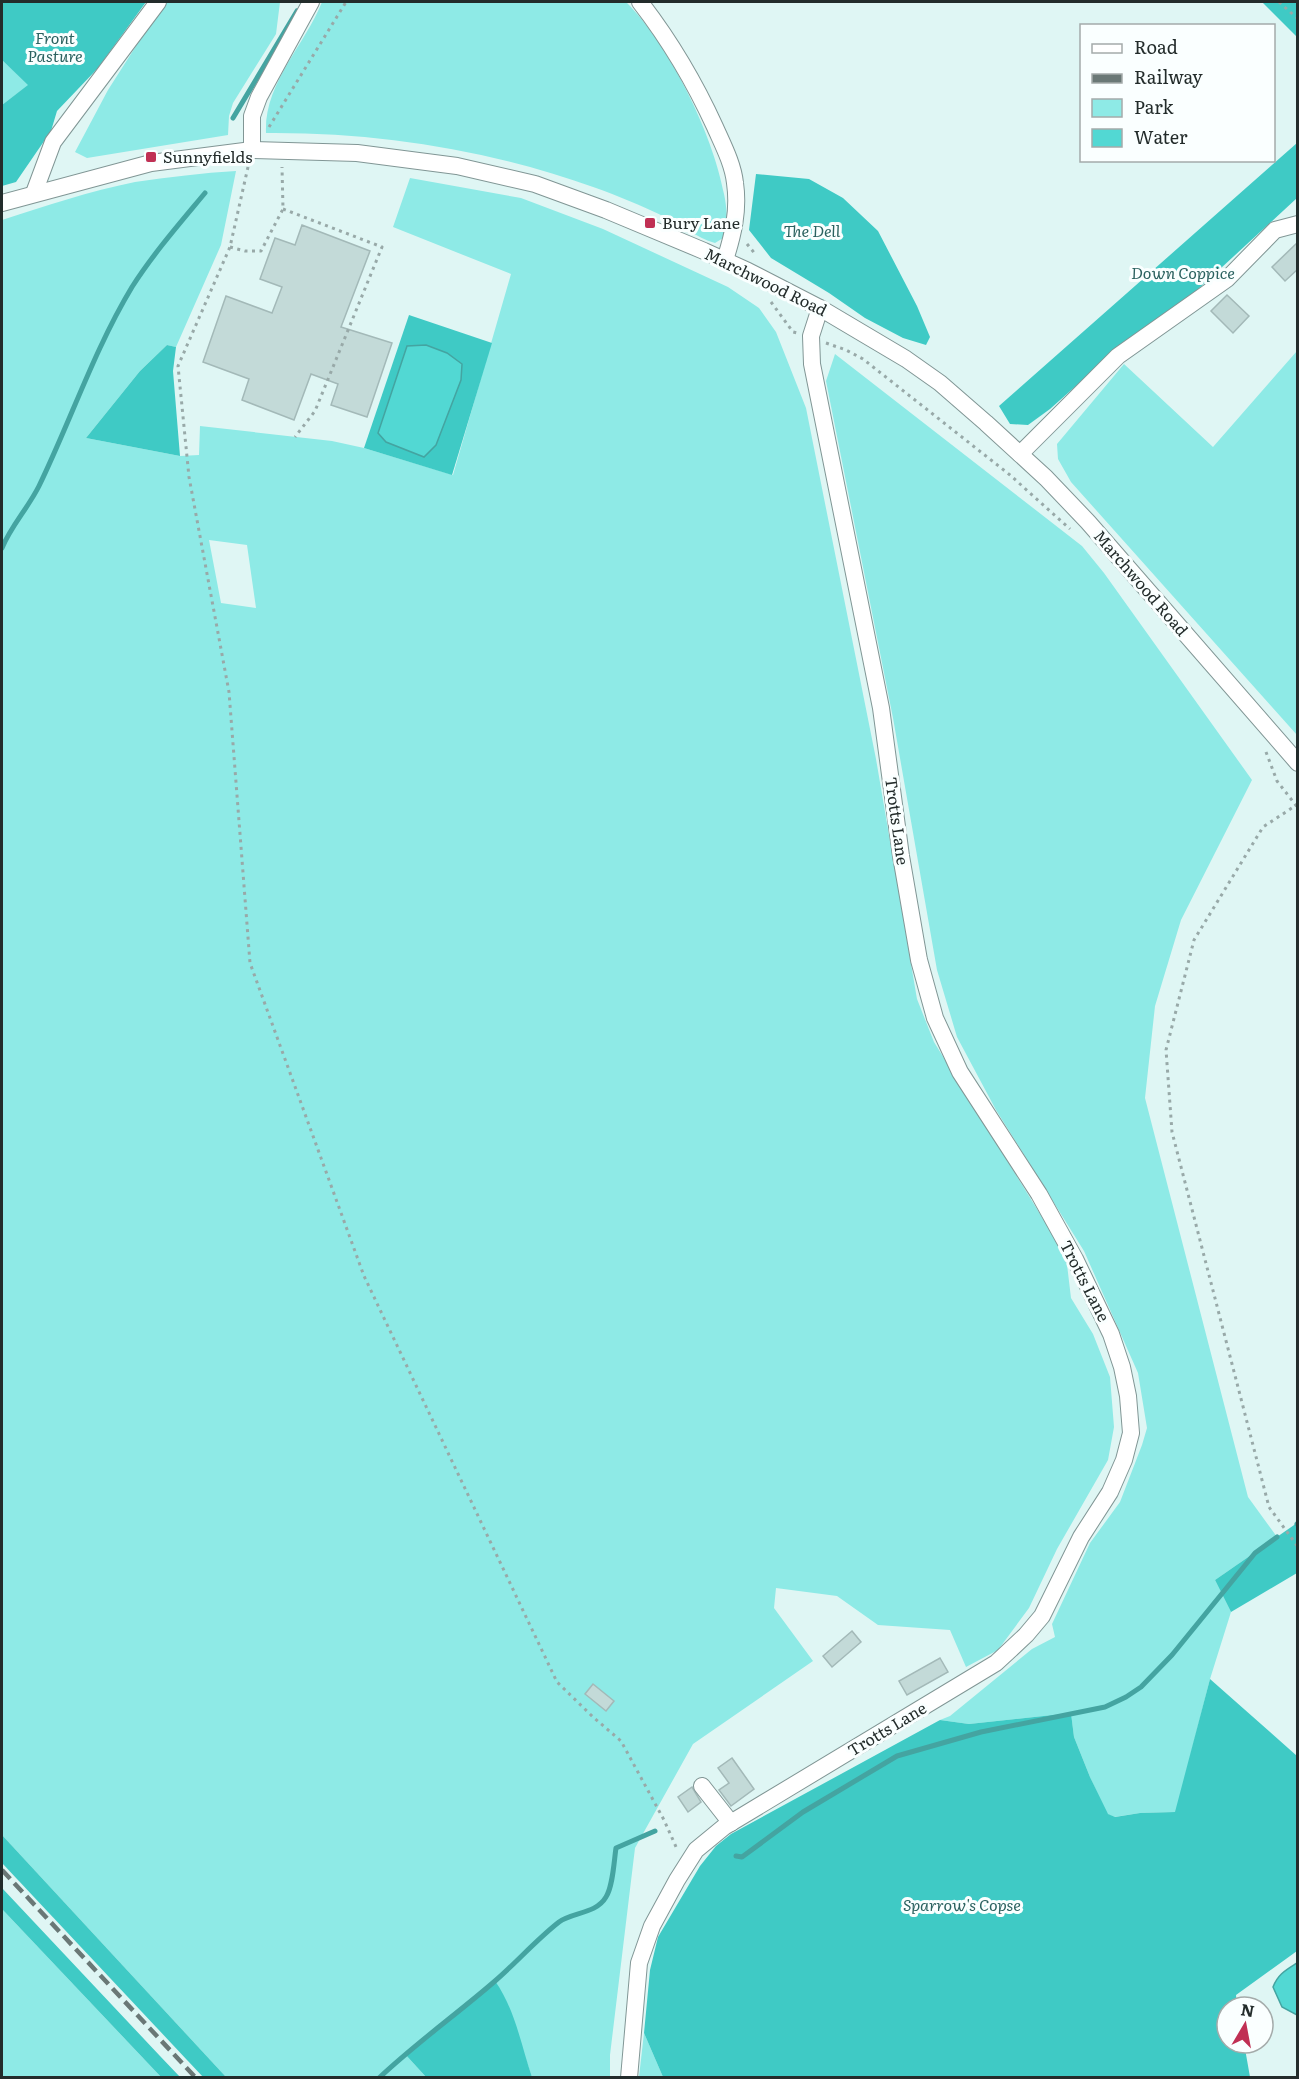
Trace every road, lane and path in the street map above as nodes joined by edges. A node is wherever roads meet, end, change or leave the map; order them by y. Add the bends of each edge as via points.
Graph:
1 (158, 2) edge
2 (311, 2) edge
3 (346, 2) edge
4 (640, 2) edge
5 (1279, 2) edge
6 (1298, 19) edge
7 (252, 150) junction
8 (281, 150) junction
9 (34, 193) junction
10 (2, 203) edge
11 (283, 209) junction
12 (1298, 224) edge
13 (230, 247) junction
14 (725, 260) junction
15 (768, 299) dead end
16 (820, 308) junction
17 (811, 336) junction
18 (295, 437) dead end
19 (1020, 454) junction
20 (1073, 532) dead end
21 (1265, 750) dead end
22 (1298, 763) edge
23 (1297, 805) edge
24 (1298, 1547) edge
25 (702, 1786) dead end
26 (731, 1823) junction
27 (685, 1867) junction
28 (629, 2078) edge

1 - 9 street via 53,142
2 - 7 street via 259,98 252,116
3 - 7 path
4 - 14 street via 684,64 724,148 735,182 736,211
5 - 6 path
7 - 8 street, Marchwood Road
7 - 9 street, Marchwood Road via 151,163
7 - 13 path
8 - 11 path
8 - 14 street, Marchwood Road via 368,154 457,166 535,184
9 - 10 street, Marchwood Road
11 - 13 path via 261,251
11 - 18 path via 382,248 315,411
12 - 19 street via 1275,230 1227,279 1118,356
13 - 27 path via 178,366 189,477 229,692 250,963 364,1276 557,1682 621,1741
14 - 16 street, Marchwood Road
15 - 17 path via 793,332
16 - 17 street, Trotts Lane
16 - 19 street, Marchwood Road via 940,383
17 - 20 path via 863,359 1003,469
17 - 26 street, Trotts Lane via 812,364 881,708 919,960 930,998 945,1043 960,1072 1039,1194 1111,1334 1128,1396 1131,1432 1110,1492 1081,1537 1042,1616 1026,1635 996,1663
19 - 22 street, Marchwood Road via 1088,522
21 - 23 path via 1277,781
23 - 24 path via 1263,827 1194,940 1166,1050 1172,1132 1269,1507
25 - 26 street
26 - 27 street, Trotts Lane via 696,1850
27 - 28 street, Trotts Lane via 652,1926 639,1962

